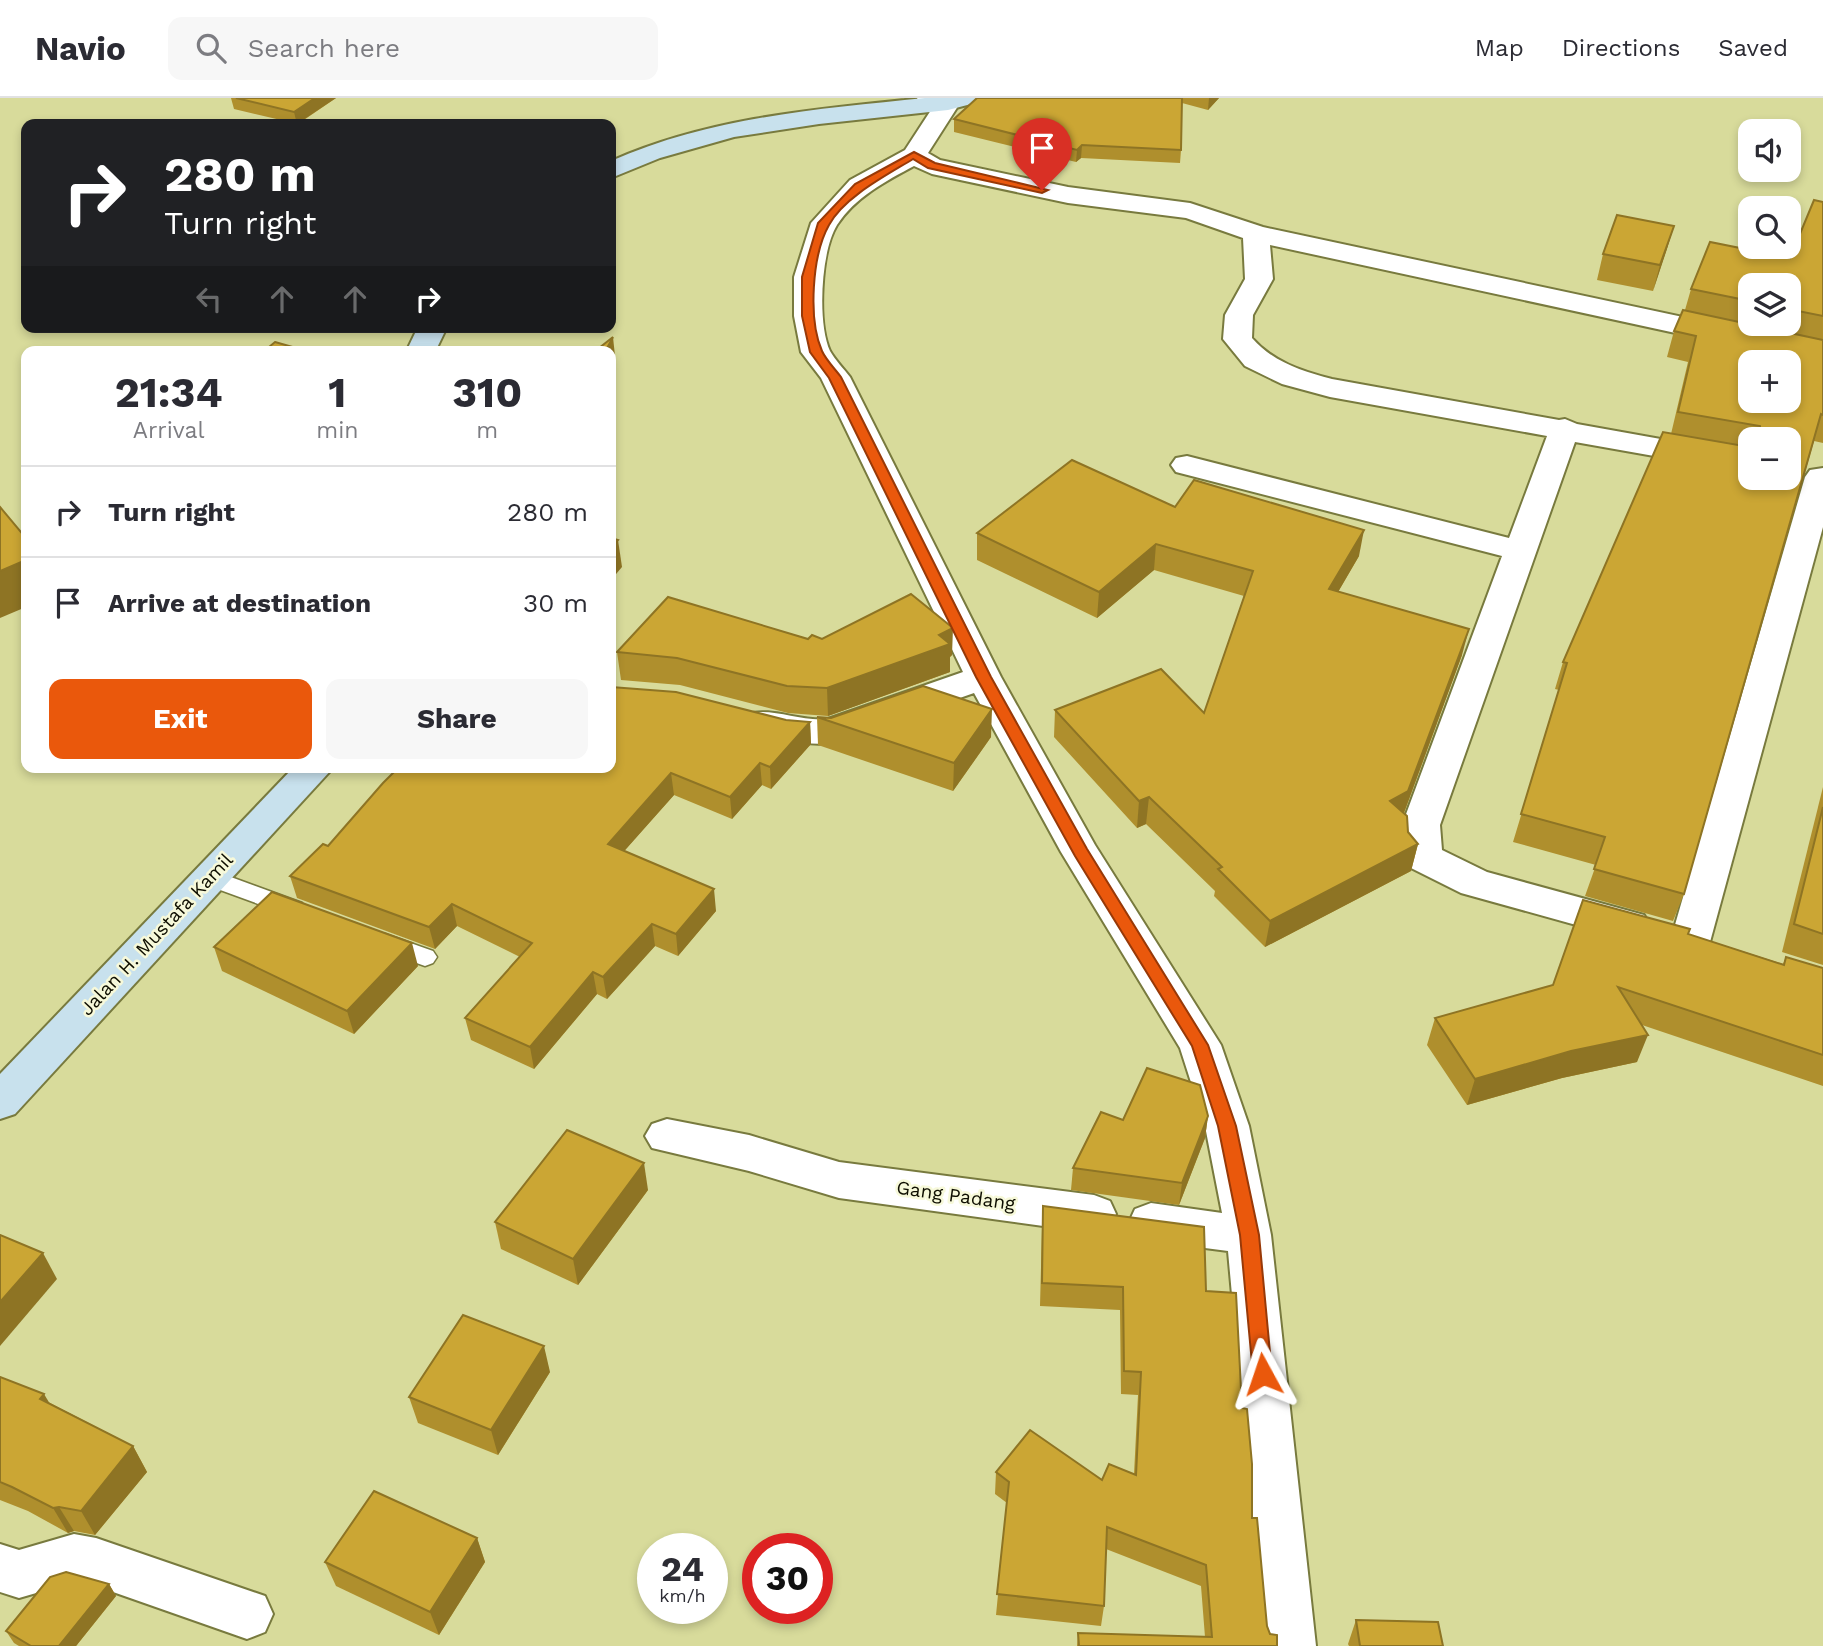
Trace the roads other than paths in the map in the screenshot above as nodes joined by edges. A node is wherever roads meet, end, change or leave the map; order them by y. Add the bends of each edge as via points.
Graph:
1 (948, 100) edge
2 (914, 155) junction
3 (616, 168) edge
4 (1256, 234) junction
5 (1823, 356) edge
6 (1565, 428) junction
7 (1738, 462) edge
8 (1187, 465) dead end
9 (1811, 475) edge
10 (1520, 551) junction
11 (983, 677) junction
12 (734, 714) edge
13 (310, 773) edge
14 (209, 877) junction
15 (311, 915) edge
16 (362, 934) edge
17 (1690, 942) junction
18 (1727, 952) edge
19 (425, 957) dead end
20 (0, 1102) edge
21 (667, 1136) dead end
22 (1249, 1235) junction
23 (0, 1568) edge
24 (247, 1614) dead end
25 (1290, 1646) edge

1 - 2 street
1 - 3 street via 831,113 739,130 682,142
2 - 4 street via 932,166 1068,195 1190,211
2 - 11 street via 859,186 824,223 808,277 808,316 816,352 835,377
4 - 5 street
4 - 6 street via 1259,279 1239,315 1237,339 1255,360 1292,378 1330,388
6 - 7 street
6 - 10 street
8 - 10 street
9 - 17 street
10 - 17 street via 1421,825 1423,857 1475,883
11 - 12 street via 831,731 808,733
11 - 22 street via 1080,852 1200,1045 1227,1126
13 - 14 street, Jalan H. Mustafa Kamil
14 - 15 lane
14 - 20 street, Jalan H. Mustafa Kamil
16 - 19 lane
17 - 18 street
21 - 22 street, Gang Padang via 749,1153 839,1180
22 - 25 street
23 - 24 street via 19,1574 74,1558 96,1562

